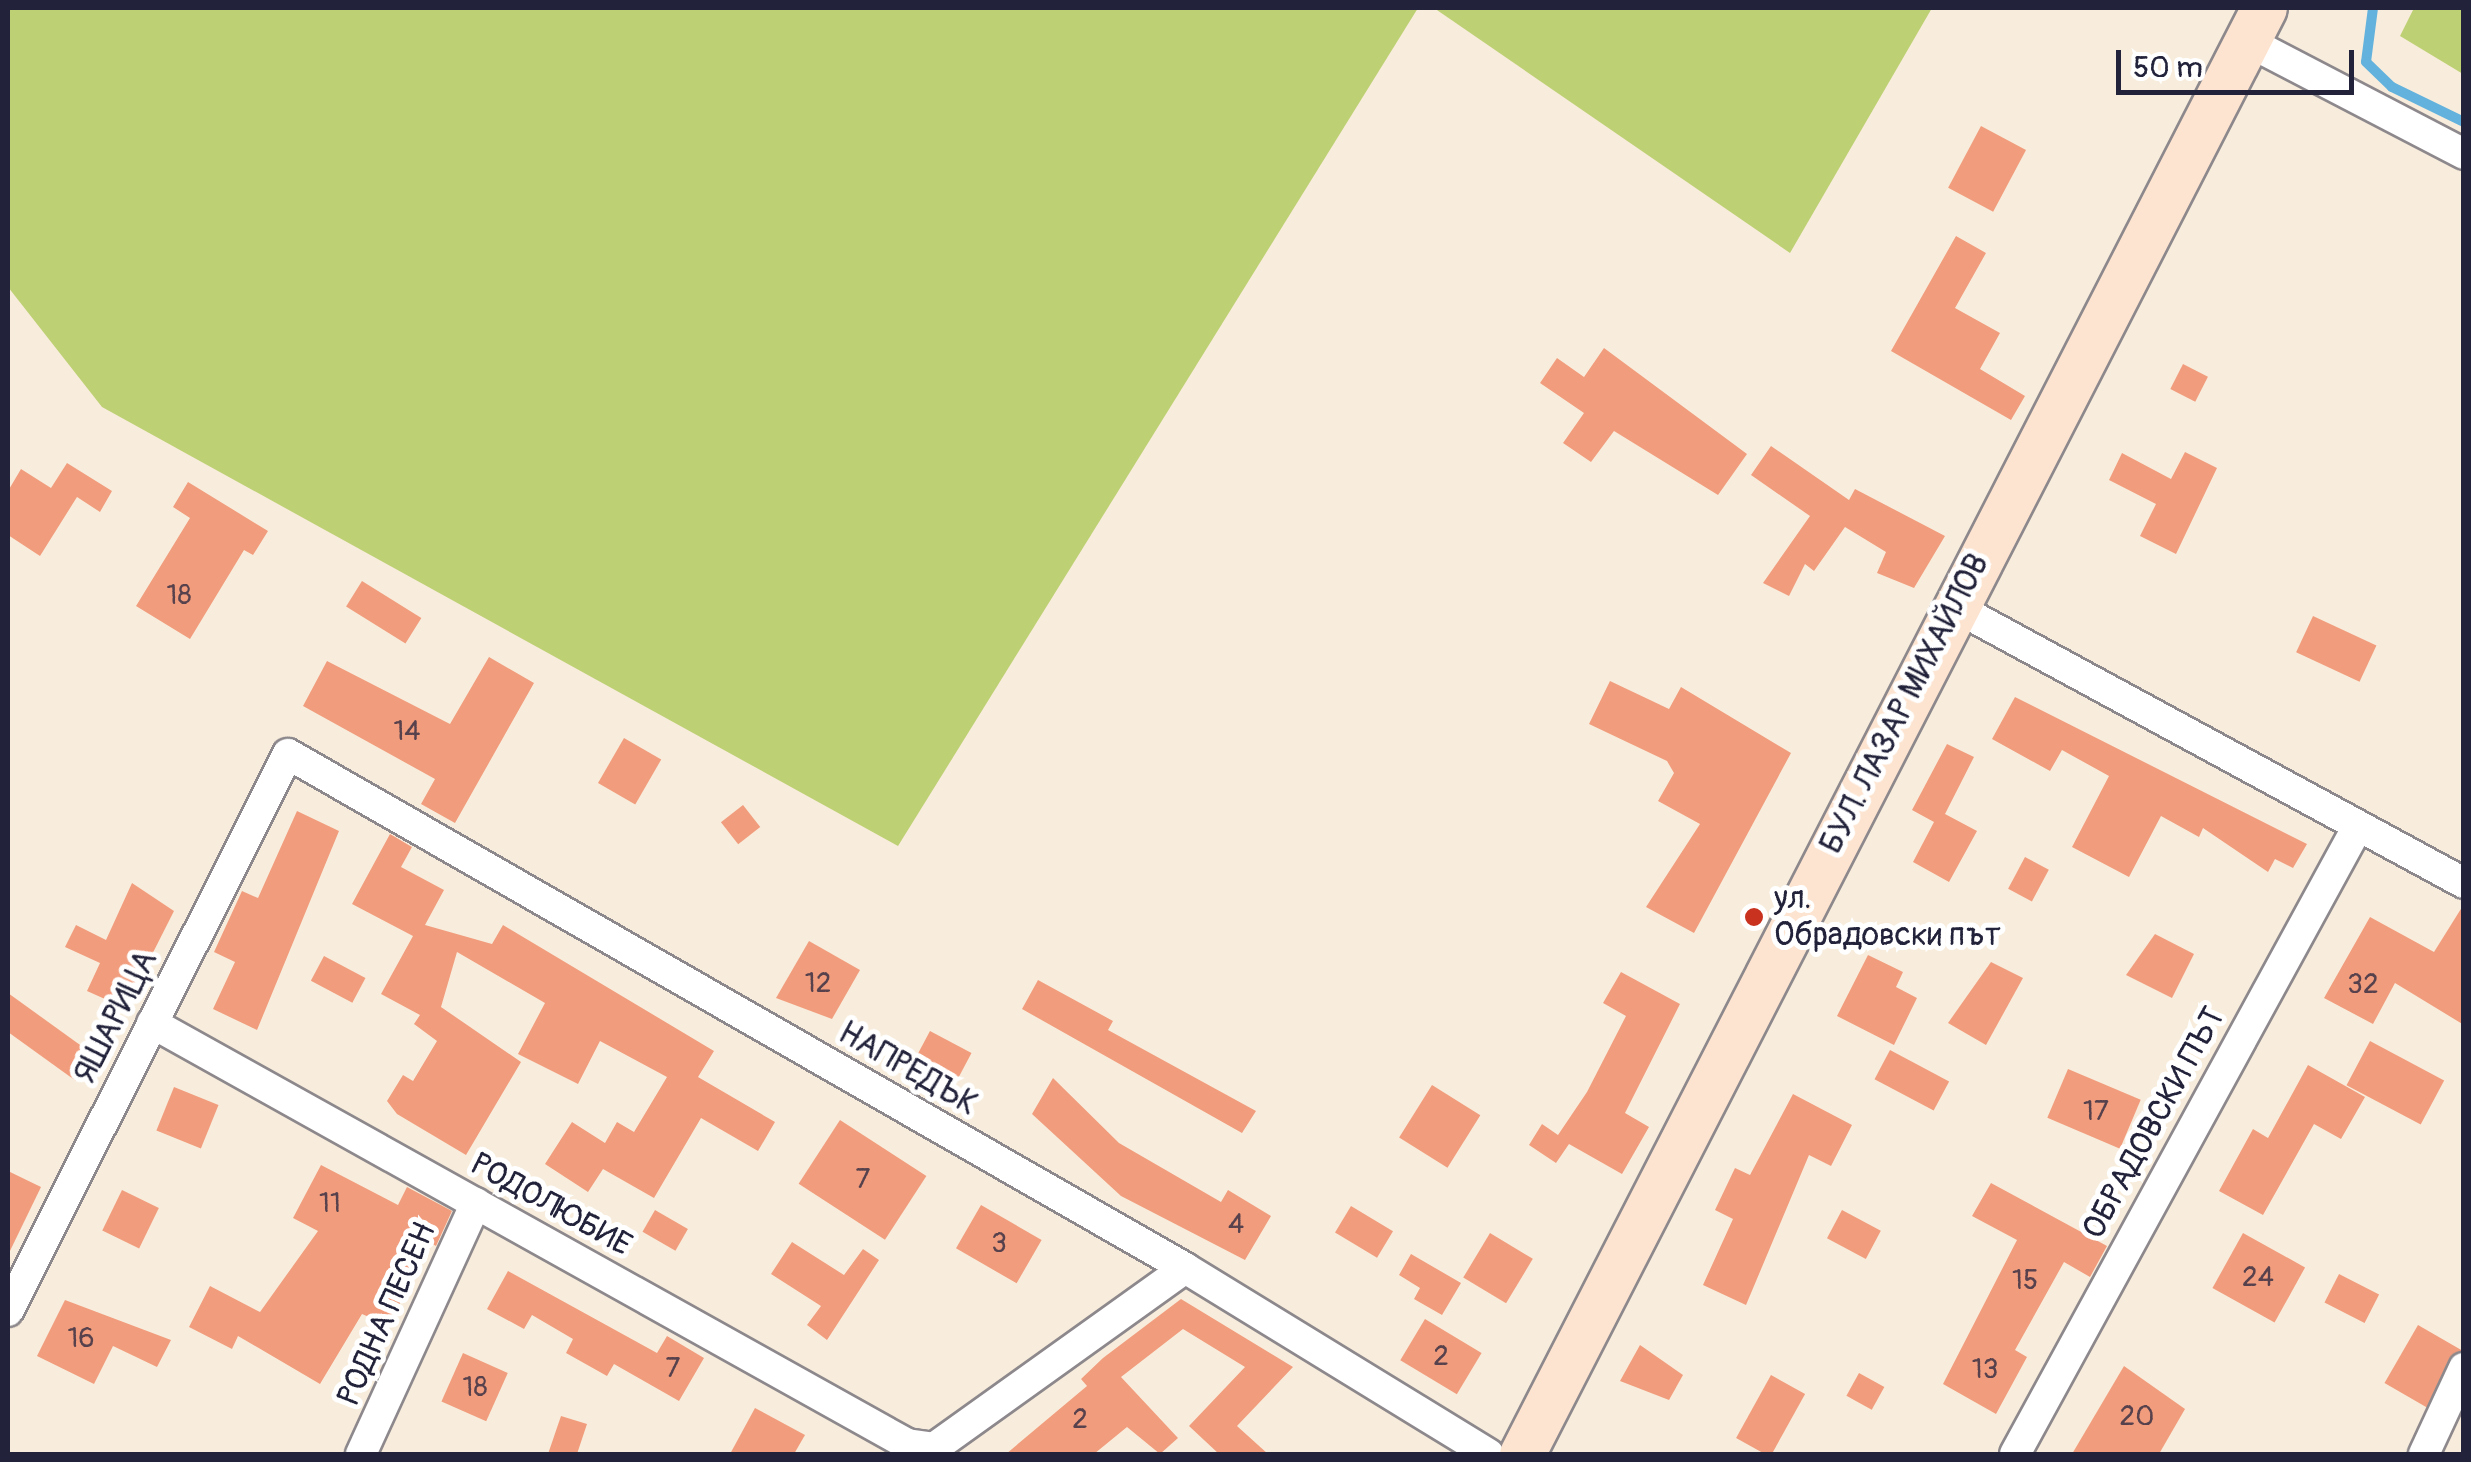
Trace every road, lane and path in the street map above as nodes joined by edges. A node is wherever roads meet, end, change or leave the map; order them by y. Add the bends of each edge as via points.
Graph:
1 (2256, 24) edge
2 (2464, 154) edge
3 (1954, 607) junction
4 (288, 754) joint
5 (2358, 828) junction
6 (2464, 882) edge
7 (152, 1022) junction
8 (476, 1203) junction
9 (1185, 1268) junction
10 (8, 1312) edge
11 (2464, 1368) edge
12 (907, 1450) edge
13 (361, 1454) edge
14 (1488, 1454) edge
15 (1522, 1454) edge
16 (2015, 1454) edge
17 (2424, 1454) edge

1 - 2 street
1 - 3 street, БУЛ. ЛАЗАР МИХАЙЛОВ
3 - 5 street
3 - 15 street, БУЛ. ЛАЗАР МИХАЙЛОВ
4 - 7 street, ЯШАРИЦА
4 - 9 street, НАПРЕДЪК
5 - 6 street
5 - 16 street, ОБРАДОВСКИ ПЪТ
7 - 8 street, РОДОЛЮБИЕ
7 - 10 street, ЯШАРИЦА
8 - 12 street, РОДОЛЮБИЕ
8 - 13 street, РОДНА ПЕСЕН
9 - 12 street via 934,1448
9 - 14 street, НАПРЕДЪК
11 - 17 street

